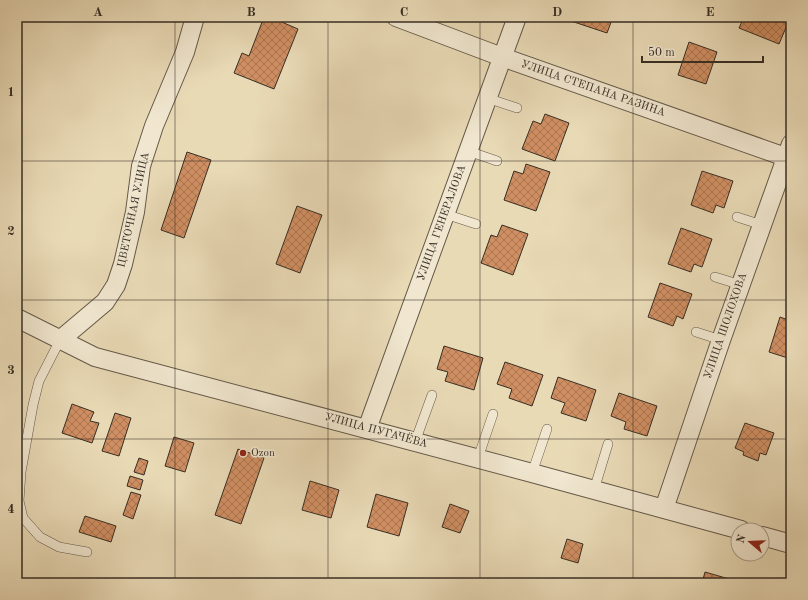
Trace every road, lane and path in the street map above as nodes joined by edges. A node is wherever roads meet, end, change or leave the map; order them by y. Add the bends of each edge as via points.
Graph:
1 (195, 17) edge
2 (396, 17) edge
3 (517, 17) edge
4 (502, 57) junction
5 (487, 98) junction
6 (517, 108) dead end
7 (468, 151) junction
8 (789, 153) edge
9 (498, 161) dead end
10 (445, 214) junction
11 (737, 217) dead end
12 (476, 224) dead end
13 (762, 225) junction
14 (715, 277) dead end
15 (740, 285) junction
16 (17, 318) edge
17 (696, 332) dead end
18 (60, 340) junction
19 (721, 340) junction
20 (432, 395) dead end
21 (493, 414) dead end
22 (367, 429) junction
23 (546, 429) dead end
24 (415, 442) junction
25 (608, 444) dead end
26 (478, 458) junction
27 (532, 473) junction
28 (594, 490) junction
29 (664, 509) junction
30 (730, 527) edge
31 (770, 538) edge
32 (791, 544) edge
33 (87, 552) dead end

1 - 18 street, ЦВЕТОЧНАЯ УЛИЦА via 185,52 154,126 141,166 135,212 116,285 105,302
2 - 4 street, УЛИЦА СТЕПАНА РАЗИНА
3 - 4 street, УЛИЦА ГЕНЕРАЛОВА
4 - 5 street, УЛИЦА ГЕНЕРАЛОВА
4 - 8 street, УЛИЦА СТЕПАНА РАЗИНА
5 - 6 lane
5 - 7 street, УЛИЦА ГЕНЕРАЛОВА
7 - 9 lane
7 - 10 street, УЛИЦА ГЕНЕРАЛОВА
8 - 13 street, УЛИЦА ШОЛОХОВА
10 - 12 lane
10 - 22 street, УЛИЦА ГЕНЕРАЛОВА
11 - 13 lane
13 - 15 street, УЛИЦА ШОЛОХОВА
14 - 15 lane
15 - 19 street, УЛИЦА ШОЛОХОВА
16 - 18 street, УЛИЦА ПУГАЧЁВА
17 - 19 lane
18 - 22 street, УЛИЦА ПУГАЧЁВА via 95,357
18 - 33 lane via 40,381 33,406 21,472 19,500 23,518 40,537 59,547
19 - 29 street, УЛИЦА ШОЛОХОВА
20 - 24 lane
21 - 26 lane
22 - 24 street, УЛИЦА ПУГАЧЁВА
23 - 27 lane
24 - 26 street, УЛИЦА ПУГАЧЁВА
25 - 28 lane
26 - 27 street, УЛИЦА ПУГАЧЁВА
27 - 28 street, УЛИЦА ПУГАЧЁВА
28 - 29 street, УЛИЦА ПУГАЧЁВА
29 - 30 street, УЛИЦА ПУГАЧЁВА
31 - 32 street

